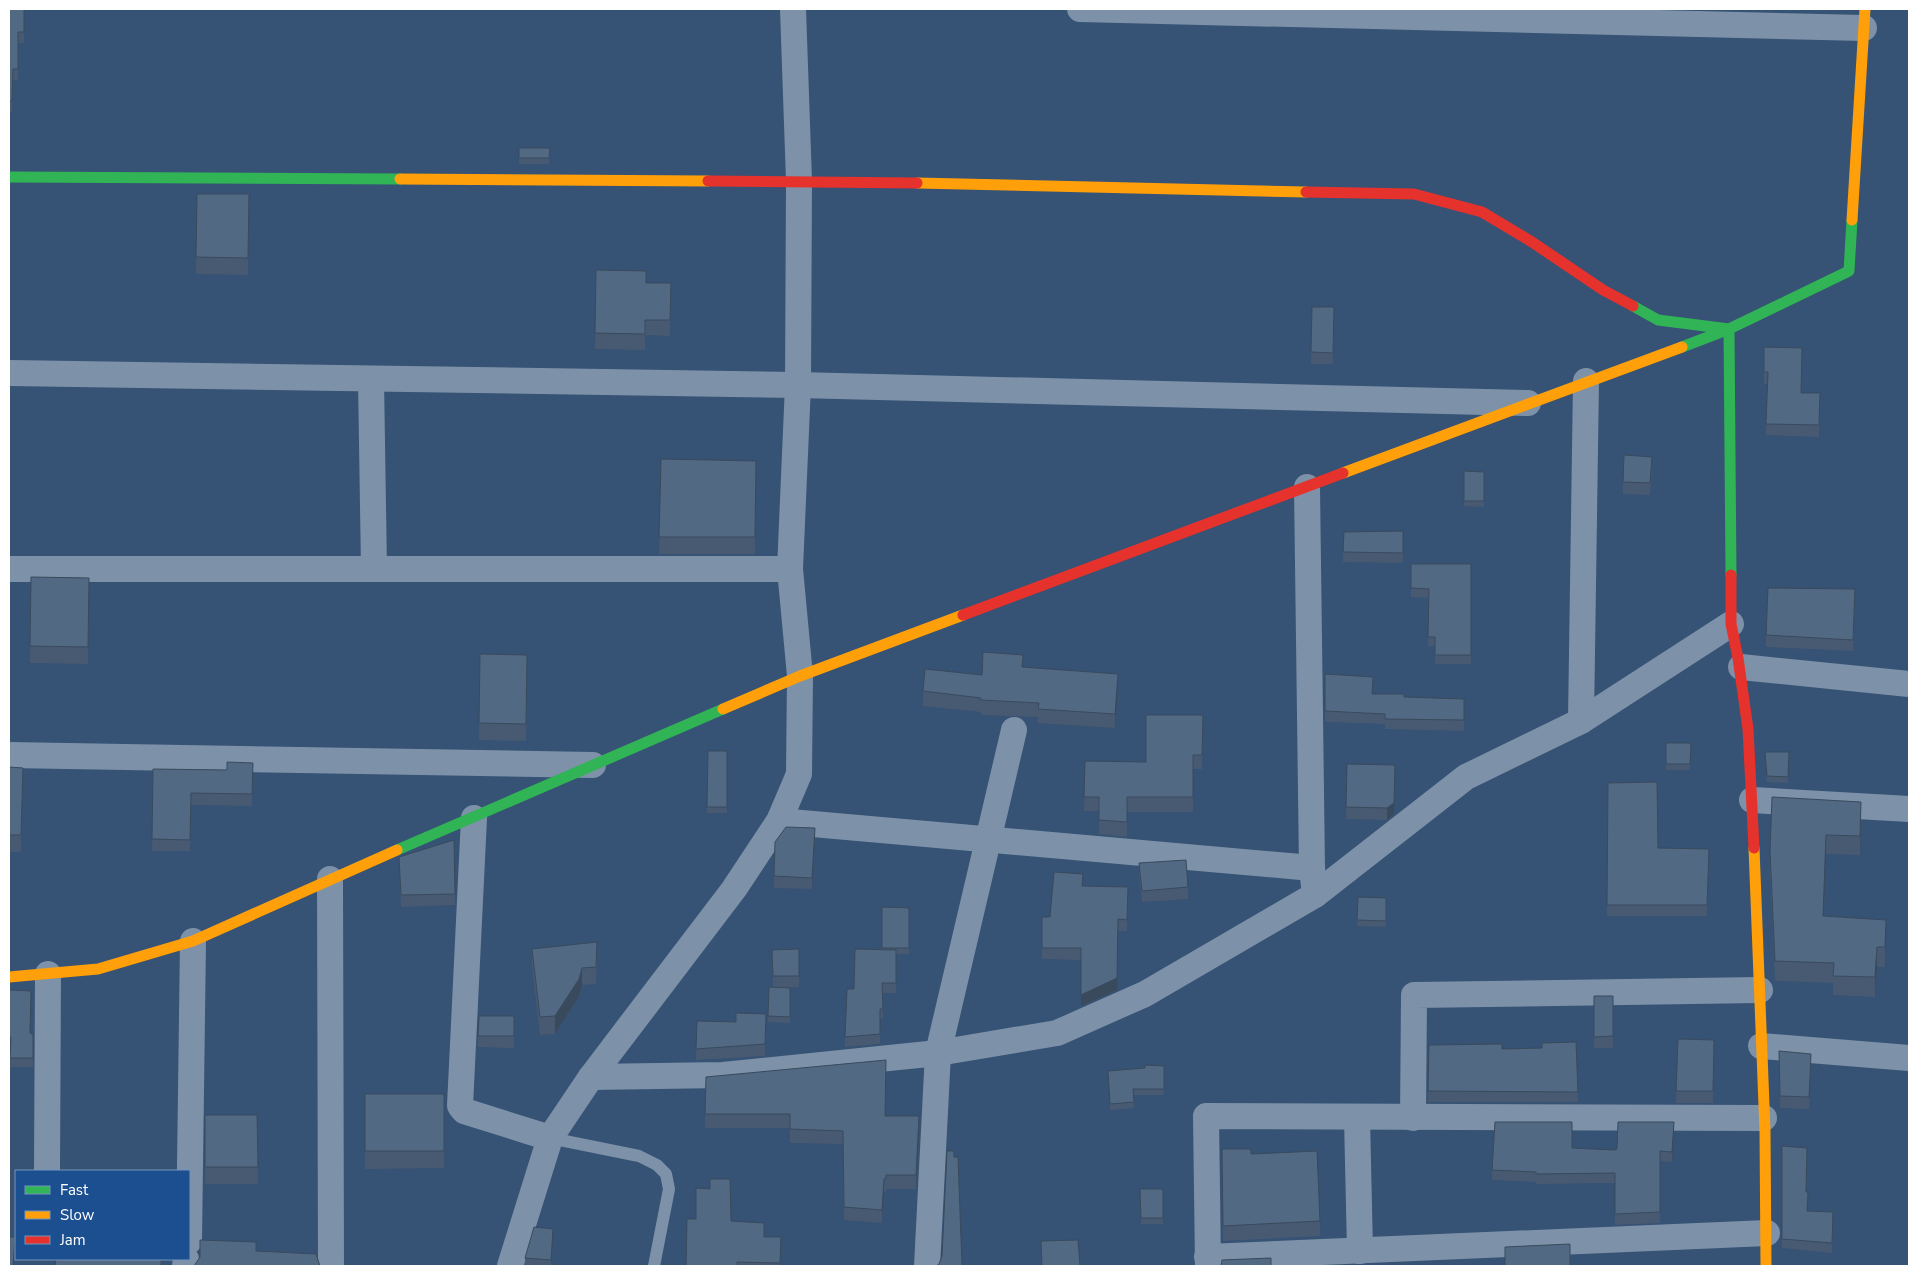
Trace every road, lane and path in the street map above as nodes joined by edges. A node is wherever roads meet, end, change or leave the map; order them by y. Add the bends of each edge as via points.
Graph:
1 (793, 9) edge
2 (1080, 9) edge
3 (1864, 18) edge
4 (9, 177) edge
5 (799, 181) junction
6 (1729, 329) junction
7 (9, 373) edge
8 (371, 379) junction
9 (1586, 381) junction
10 (798, 385) junction
11 (1528, 403) junction
12 (1307, 487) junction
13 (9, 569) edge
14 (374, 569) junction
15 (790, 569) junction
16 (1731, 624) junction
17 (1741, 667) junction
18 (800, 676) junction
19 (1909, 684) edge
20 (1581, 720) junction
21 (1014, 730) dead end
22 (9, 755) edge
23 (593, 765) junction
24 (1752, 800) junction
25 (1909, 809) edge
26 (474, 818) junction
27 (780, 821) junction
28 (990, 840) junction
29 (1312, 868) junction
30 (330, 879) junction
31 (1315, 894) junction
32 (193, 941) junction
33 (48, 974) junction
34 (9, 977) edge
35 (1760, 990) junction
36 (1761, 1046) junction
37 (938, 1053) junction
38 (1909, 1058) edge
39 (591, 1077) junction
40 (1357, 1118) junction
41 (1414, 1118) junction
42 (1764, 1118) junction
43 (550, 1138) junction
44 (47, 1170) edge
45 (190, 1170) edge
46 (1767, 1233) junction
47 (1360, 1250) junction
48 (1208, 1262) edge
49 (331, 1266) edge
50 (510, 1266) edge
51 (654, 1266) edge
52 (927, 1266) edge
53 (1766, 1266) edge

1 - 5 street
2 - 3 street
3 - 6 street via 1849,271
4 - 5 street
5 - 6 street via 1414,194 1482,212 1603,290 1658,320
5 - 10 street
6 - 9 street
6 - 16 street
7 - 8 street
8 - 10 street
8 - 14 street
9 - 11 street
9 - 20 street
10 - 11 street
10 - 15 street
11 - 12 street
12 - 18 street
12 - 29 street
13 - 14 street
14 - 15 street
15 - 18 street
16 - 17 street
16 - 20 street
17 - 19 street
17 - 24 street
18 - 23 street
18 - 27 street via 799,774
20 - 31 street via 1466,776
21 - 28 street
22 - 23 street
23 - 26 street
24 - 25 street
24 - 35 street
26 - 30 street
26 - 43 street via 460,1106 464,1111
27 - 28 street
27 - 39 street via 728,897
28 - 29 street
28 - 37 street
29 - 31 street
30 - 32 street
30 - 49 street
31 - 37 street via 1145,994 1057,1033
32 - 33 street via 98,969
32 - 45 street
33 - 34 street
33 - 44 street
35 - 36 street
35 - 41 street via 1414,995
36 - 38 street
36 - 42 street
37 - 39 street via 723,1075
37 - 52 street
39 - 43 street
40 - 41 street
40 - 47 street
40 - 48 street via 1206,1116
41 - 42 street
42 - 46 street
43 - 50 street
43 - 51 lane via 639,1156 666,1174 669,1189
46 - 47 street
46 - 53 street
47 - 48 street

